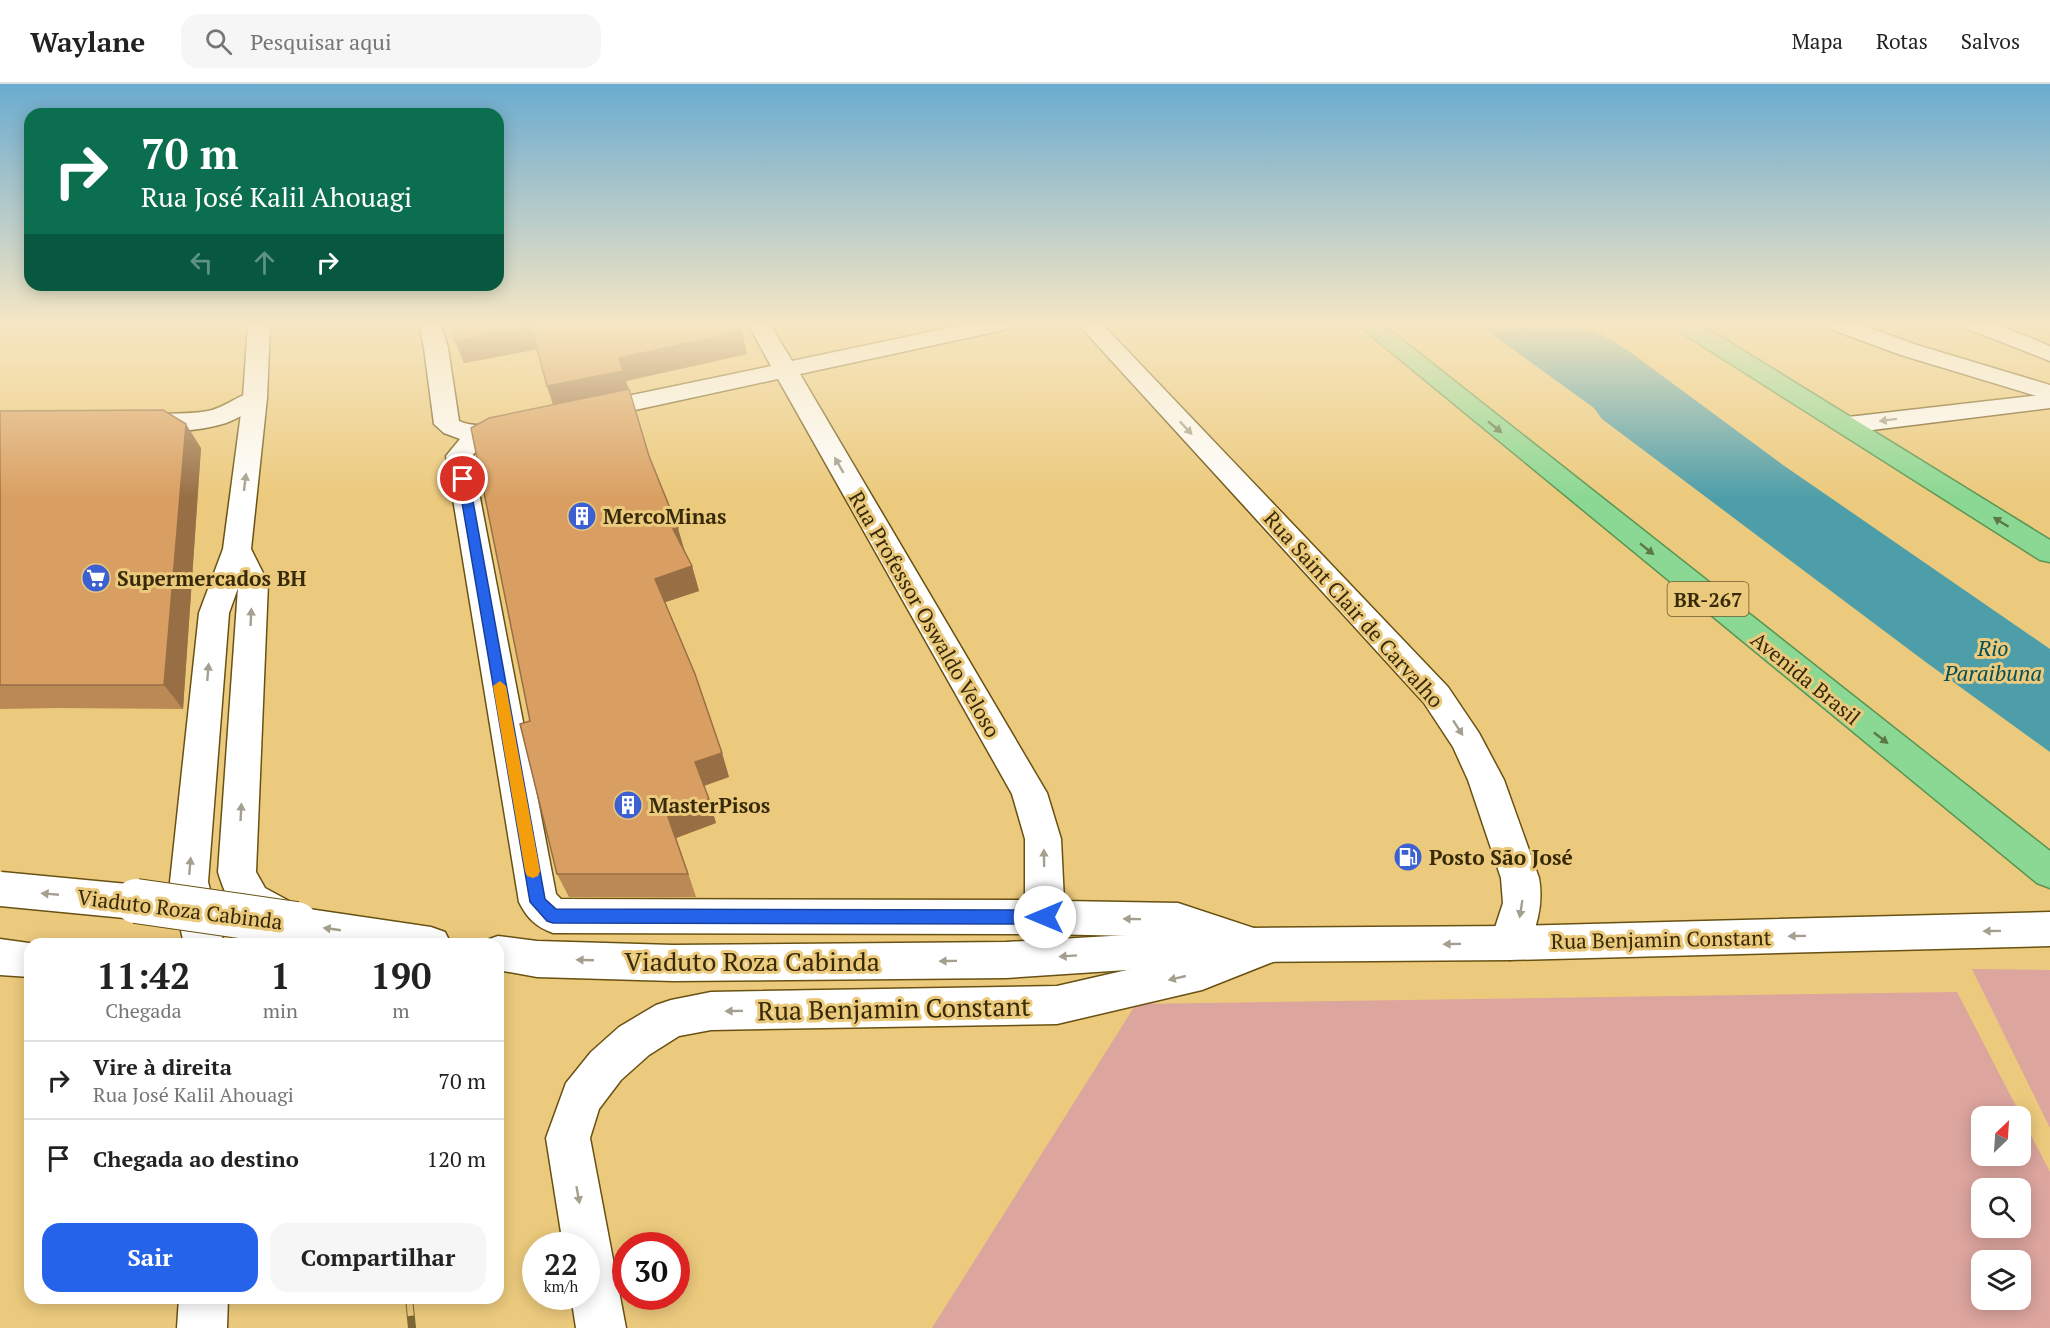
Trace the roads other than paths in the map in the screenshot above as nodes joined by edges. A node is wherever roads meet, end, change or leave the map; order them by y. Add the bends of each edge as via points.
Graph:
1 (256, 382) edge
2 (441, 382) edge
3 (736, 382) edge
4 (791, 382) edge
5 (1143, 382) edge
6 (1440, 382) edge
7 (1778, 382) edge
8 (2014, 382) edge
9 (2050, 393) edge
10 (255, 398) junction
11 (2050, 401) edge
12 (570, 416) edge
13 (118, 423) edge
14 (1848, 425) junction
15 (237, 549) junction
16 (2050, 553) edge
17 (2050, 872) edge
18 (0, 889) edge
19 (1045, 917) junction
20 (296, 924) junction
21 (2050, 929) edge
22 (203, 938) edge
23 (390, 938) edge
24 (1510, 943) junction
25 (1261, 945) junction
26 (504, 954) edge
27 (1006, 960) joint
28 (204, 1304) edge
29 (202, 1328) edge
30 (601, 1328) edge

1 - 10 street
2 - 19 street, Rua Benjamin Constant via 447,424 456,431 503,430 474,440 459,456 538,902 553,916
3 - 12 street
19 -> 4 street, Rua Professor Oswaldo Veloso via 1043,839 1029,793
5 -> 24 street, Rua Saint Clair de Carvalho via 1436,695 1467,742 1486,780 1523,889 1522,913
6 -> 17 highway, Avenida Brasil / BR-267
7 - 14 highway
8 - 9 street
10 - 13 street via 218,417 188,422
15 -> 10 street
11 -> 14 street
16 -> 14 highway
20 -> 15 street via 250,899 237,872 253,583
22 -> 15 street via 189,882 214,613
20 -> 18 street, Viaduto Roza Cabinda, bridge via 126,900
25 -> 19 street, Rua Benjamin Constant via 1178,920
23 -> 20 street, Viaduto Roza Cabinda
21 -> 24 street, Rua Benjamin Constant
24 -> 25 street, Rua Benjamin Constant
25 -> 27 street, Rua Benjamin Constant
25 -> 30 street, Rua Benjamin Constant via 1202,972 1057,1005 711,1011 671,1019 634,1041 606,1066 581,1098 568,1138
27 -> 26 street, Viaduto Roza Cabinda via 673,963 537,959
28 - 29 street

